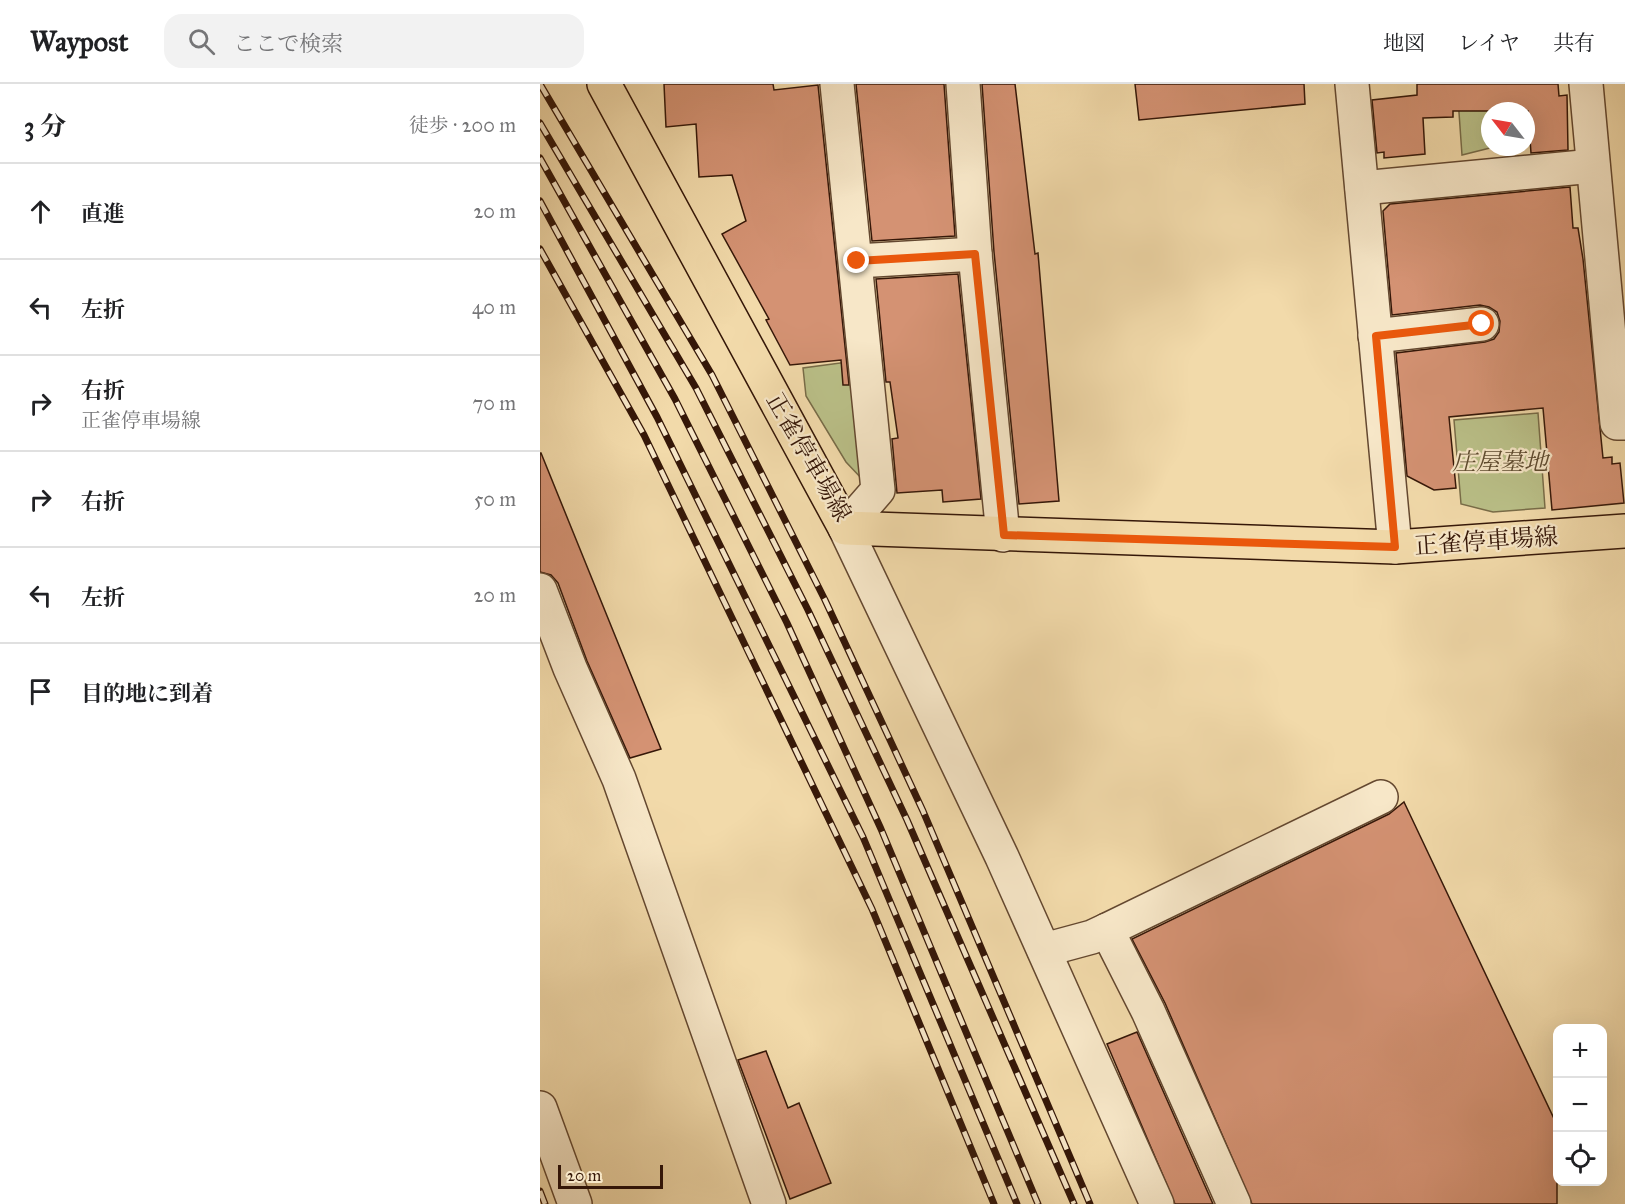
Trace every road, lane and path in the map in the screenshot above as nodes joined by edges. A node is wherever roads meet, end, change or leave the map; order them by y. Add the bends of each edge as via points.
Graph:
1 (604, 84) edge
2 (837, 84) edge
3 (963, 84) edge
4 (1352, 84) edge
5 (1586, 84) edge
6 (1593, 166) junction
7 (1362, 188) junction
8 (975, 254) junction
9 (857, 261) junction
10 (1482, 324) dead end
11 (1376, 336) junction
12 (1625, 423) edge
13 (845, 528) junction
14 (1625, 531) edge
15 (1004, 535) junction
16 (1395, 547) junction
17 (540, 590) edge
18 (1381, 797) dead end
19 (1107, 930) junction
20 (1044, 950) junction
21 (540, 1108) edge
22 (575, 1204) edge
23 (769, 1204) edge
24 (1156, 1204) edge
25 (1234, 1204) edge

1 - 13 main road, 正雀停車場線
2 - 9 street
3 - 8 street
4 - 7 street
5 - 6 street
6 - 7 street
6 - 12 street via 1617,423
7 - 11 street
8 - 9 street
8 - 15 street
9 - 13 street via 878,490
10 - 11 street
11 - 16 street
13 - 15 main road, 正雀停車場線
13 - 20 street
14 - 16 main road, 正雀停車場線
15 - 16 main road, 正雀停車場線
17 - 23 street via 619,779
18 - 19 street
19 - 20 street
19 - 25 street via 1148,1011
20 - 24 street
21 - 22 street

